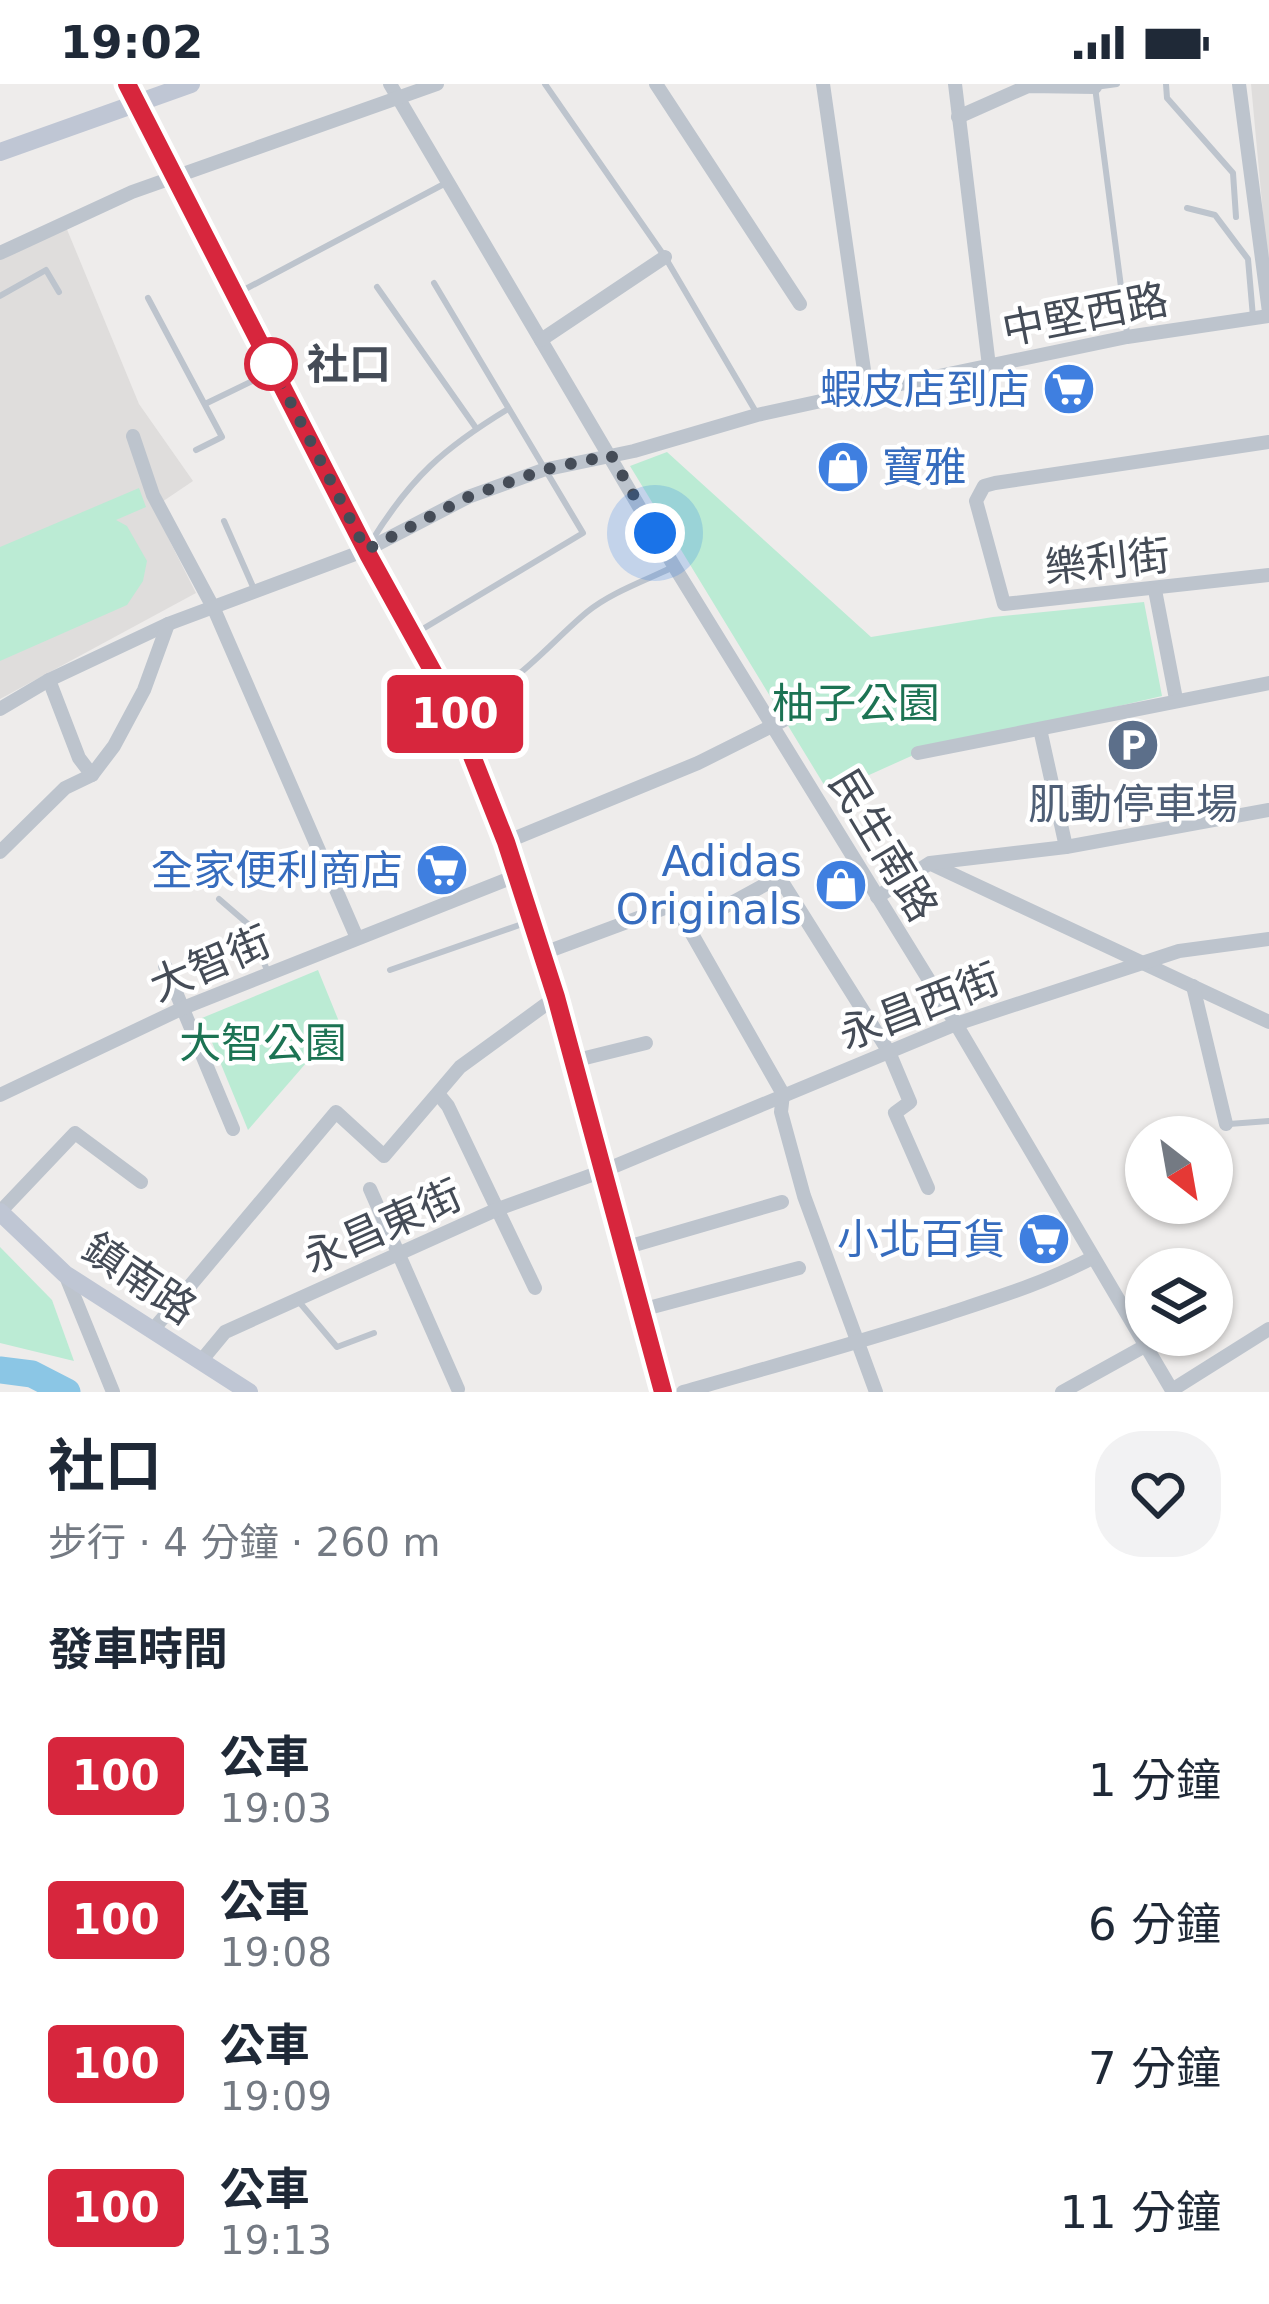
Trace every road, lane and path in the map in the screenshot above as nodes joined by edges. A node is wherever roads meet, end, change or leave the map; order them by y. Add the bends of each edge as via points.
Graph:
1 (127, 84) edge
2 (191, 84) edge
3 (390, 84) edge
4 (437, 84) edge
5 (545, 84) edge
6 (656, 84) edge
7 (823, 84) edge
8 (955, 84) edge
9 (1117, 84) edge
10 (1166, 84) edge
11 (1239, 84) edge
12 (1095, 86) edge
13 (399, 100) junction
14 (136, 103) junction
15 (958, 117) junction
16 (0, 152) edge
17 (176, 176) junction
18 (447, 182) junction
19 (1186, 208) dead end
20 (1236, 217) dead end
21 (0, 253) edge
22 (665, 256) junction
23 (434, 284) dead end
24 (377, 287) dead end
25 (59, 292) dead end
26 (235, 295) junction
27 (0, 296) edge
28 (148, 298) dead end
29 (800, 304) dead end
30 (1264, 315) edge
31 (1127, 337) junction
32 (541, 340) junction
33 (989, 366) junction
34 (274, 370) junction
35 (868, 392) junction
36 (206, 404) junction
37 (508, 409) junction
38 (757, 415) junction
39 (476, 428) junction
40 (133, 436) dead end
41 (1269, 442) edge
42 (196, 450) dead end
43 (611, 455) junction
44 (543, 470) junction
45 (224, 520) dead end
46 (366, 550) junction
47 (674, 566) junction
48 (1269, 575) edge
49 (1155, 590) junction
50 (255, 593) junction
51 (214, 609) junction
52 (168, 625) junction
53 (412, 635) junction
54 (49, 680) junction
55 (1269, 682) edge
56 (1176, 699) junction
57 (453, 708) junction
58 (0, 709) edge
59 (778, 722) junction
60 (1040, 729) junction
61 (918, 753) dead end
62 (92, 775) junction
63 (1269, 810) edge
64 (506, 842) junction
65 (1066, 847) junction
66 (0, 852) edge
67 (930, 863) junction
68 (518, 875) junction
69 (877, 897) junction
70 (219, 899) dead end
71 (531, 921) junction
72 (688, 927) junction
73 (357, 938) junction
74 (1269, 939) edge
75 (541, 954) junction
76 (1142, 962) junction
77 (165, 966) dead end
78 (390, 970) dead end
79 (268, 974) junction
80 (1193, 986) junction
81 (556, 997) junction
82 (183, 1008) junction
83 (1269, 1022) edge
84 (956, 1024) junction
85 (646, 1042) dead end
86 (889, 1052) junction
87 (574, 1061) junction
88 (783, 1094) junction
89 (0, 1095) edge
90 (439, 1095) junction
91 (1224, 1116) edge
92 (1269, 1121) edge
93 (1233, 1124) edge
94 (232, 1129) dead end
95 (603, 1171) junction
96 (141, 1182) dead end
97 (928, 1188) dead end
98 (370, 1189) dead end
99 (782, 1202) dead end
100 (498, 1210) junction
101 (0, 1212) edge
102 (624, 1248) junction
103 (400, 1255) junction
104 (1092, 1258) junction
105 (799, 1268) dead end
106 (65, 1274) junction
107 (535, 1288) dead end
108 (297, 1300) junction
109 (641, 1310) junction
110 (1125, 1313) edge
111 (1269, 1328) edge
112 (152, 1331) junction
113 (374, 1333) dead end
114 (860, 1342) junction
115 (1127, 1356) edge
116 (1151, 1356) edge
117 (200, 1361) junction
118 (458, 1389) dead end
119 (1173, 1391) edge
120 (113, 1392) edge
121 (249, 1392) edge
122 (663, 1392) edge
123 (683, 1392) edge
124 (876, 1392) edge
125 (1062, 1392) edge

1 - 14 street
2 - 14 street
3 - 13 street, 民生南路
4 - 13 street
5 - 22 lane
6 - 29 street
7 - 35 street
8 - 15 street
9 - 12 lane
10 - 20 lane via 1167,98 1233,173
11 - 30 street
12 - 15 street via 1028,86
12 - 31 lane
13 - 17 street
13 - 18 street, 民生南路
14 - 16 street
14 - 17 street
15 - 33 street
17 - 21 street
17 - 26 street
18 - 26 lane
18 - 32 street, 民生南路
19 - 30 lane via 1215,215 1248,260
22 - 32 street
22 - 38 lane
23 - 37 lane
24 - 39 lane
25 - 27 lane via 46,270
26 - 34 street
28 - 36 lane
30 - 31 street, 中堅西路
31 - 33 street, 中堅西路
32 - 43 street, 民生南路
33 - 35 street, 中堅西路
34 - 36 lane
34 - 46 street
35 - 38 street, 中堅西路
36 - 42 lane via 222,437
37 - 39 lane
37 - 44 lane
38 - 43 street, 中堅西路
39 - 46 lane via 447,446
40 - 51 street via 153,495
41 - 49 street, 樂利街 via 984,486 976,501 1004,604
43 - 44 street, 中堅西路
43 - 47 street, 民生南路
44 - 46 street, 中堅西路 via 468,497
44 - 53 lane via 583,533
45 - 50 lane
46 - 50 street, 中堅西路
46 - 53 street
47 - 57 lane via 591,608 515,679
47 - 59 street, 民生南路
48 - 49 street, 樂利街
49 - 56 street
50 - 51 street, 中堅西路
51 - 52 street, 中堅西路
51 - 73 street
52 - 54 street, 中堅西路
52 - 62 street via 144,690
53 - 57 street
54 - 58 street, 中堅西路
54 - 62 street
55 - 56 street
56 - 60 street
57 - 64 street
59 - 64 street
59 - 69 street, 民生南路
60 - 61 street
60 - 65 street
62 - 66 street via 65,788
63 - 65 street
64 - 68 street
65 - 67 street
67 - 69 street
67 - 76 street
68 - 71 street
68 - 73 street, 大智街
69 - 84 street, 民生南路
70 - 79 lane via 248,924
71 - 75 street
71 - 78 lane
72 - 75 street via 673,905
72 - 86 street via 779,878
72 - 88 street
73 - 79 street, 大智街
74 - 76 street, 永昌西街
75 - 81 street
76 - 80 street
76 - 84 street, 永昌西街
77 - 82 street
79 - 82 street, 大智街
80 - 83 street
80 - 91 street
81 - 87 street
81 - 90 street via 460,1067
82 - 89 street, 大智街
82 - 94 street
84 - 86 street, 永昌西街
84 - 104 street, 民生南路
85 - 87 street
86 - 88 street, 永昌西街
86 - 97 street via 910,1102 895,1113
87 - 95 street
88 - 95 street, 永昌西街
88 - 114 street via 804,1196
90 - 100 street
90 - 112 street via 385,1156 336,1112
92 - 93 lane
95 - 100 street, 永昌東街
95 - 102 street
96 - 101 street via 75,1133
98 - 103 street
99 - 102 street
100 - 103 street, 永昌東街
100 - 107 street
101 - 106 street, 鎮南路
102 - 109 street
103 - 108 street, 永昌東街
103 - 118 street
104 - 110 street, 民生南路
104 - 114 street via 1052,1280
105 - 109 street
106 - 112 street, 鎮南路
106 - 120 street
108 - 113 lane via 337,1347
108 - 117 street, 永昌東街 via 225,1332
109 - 122 street
111 - 119 street
112 - 117 street, 鎮南路
114 - 123 street
114 - 124 street
115 - 125 street
116 - 119 street, 民生南路
117 - 121 street, 鎮南路

